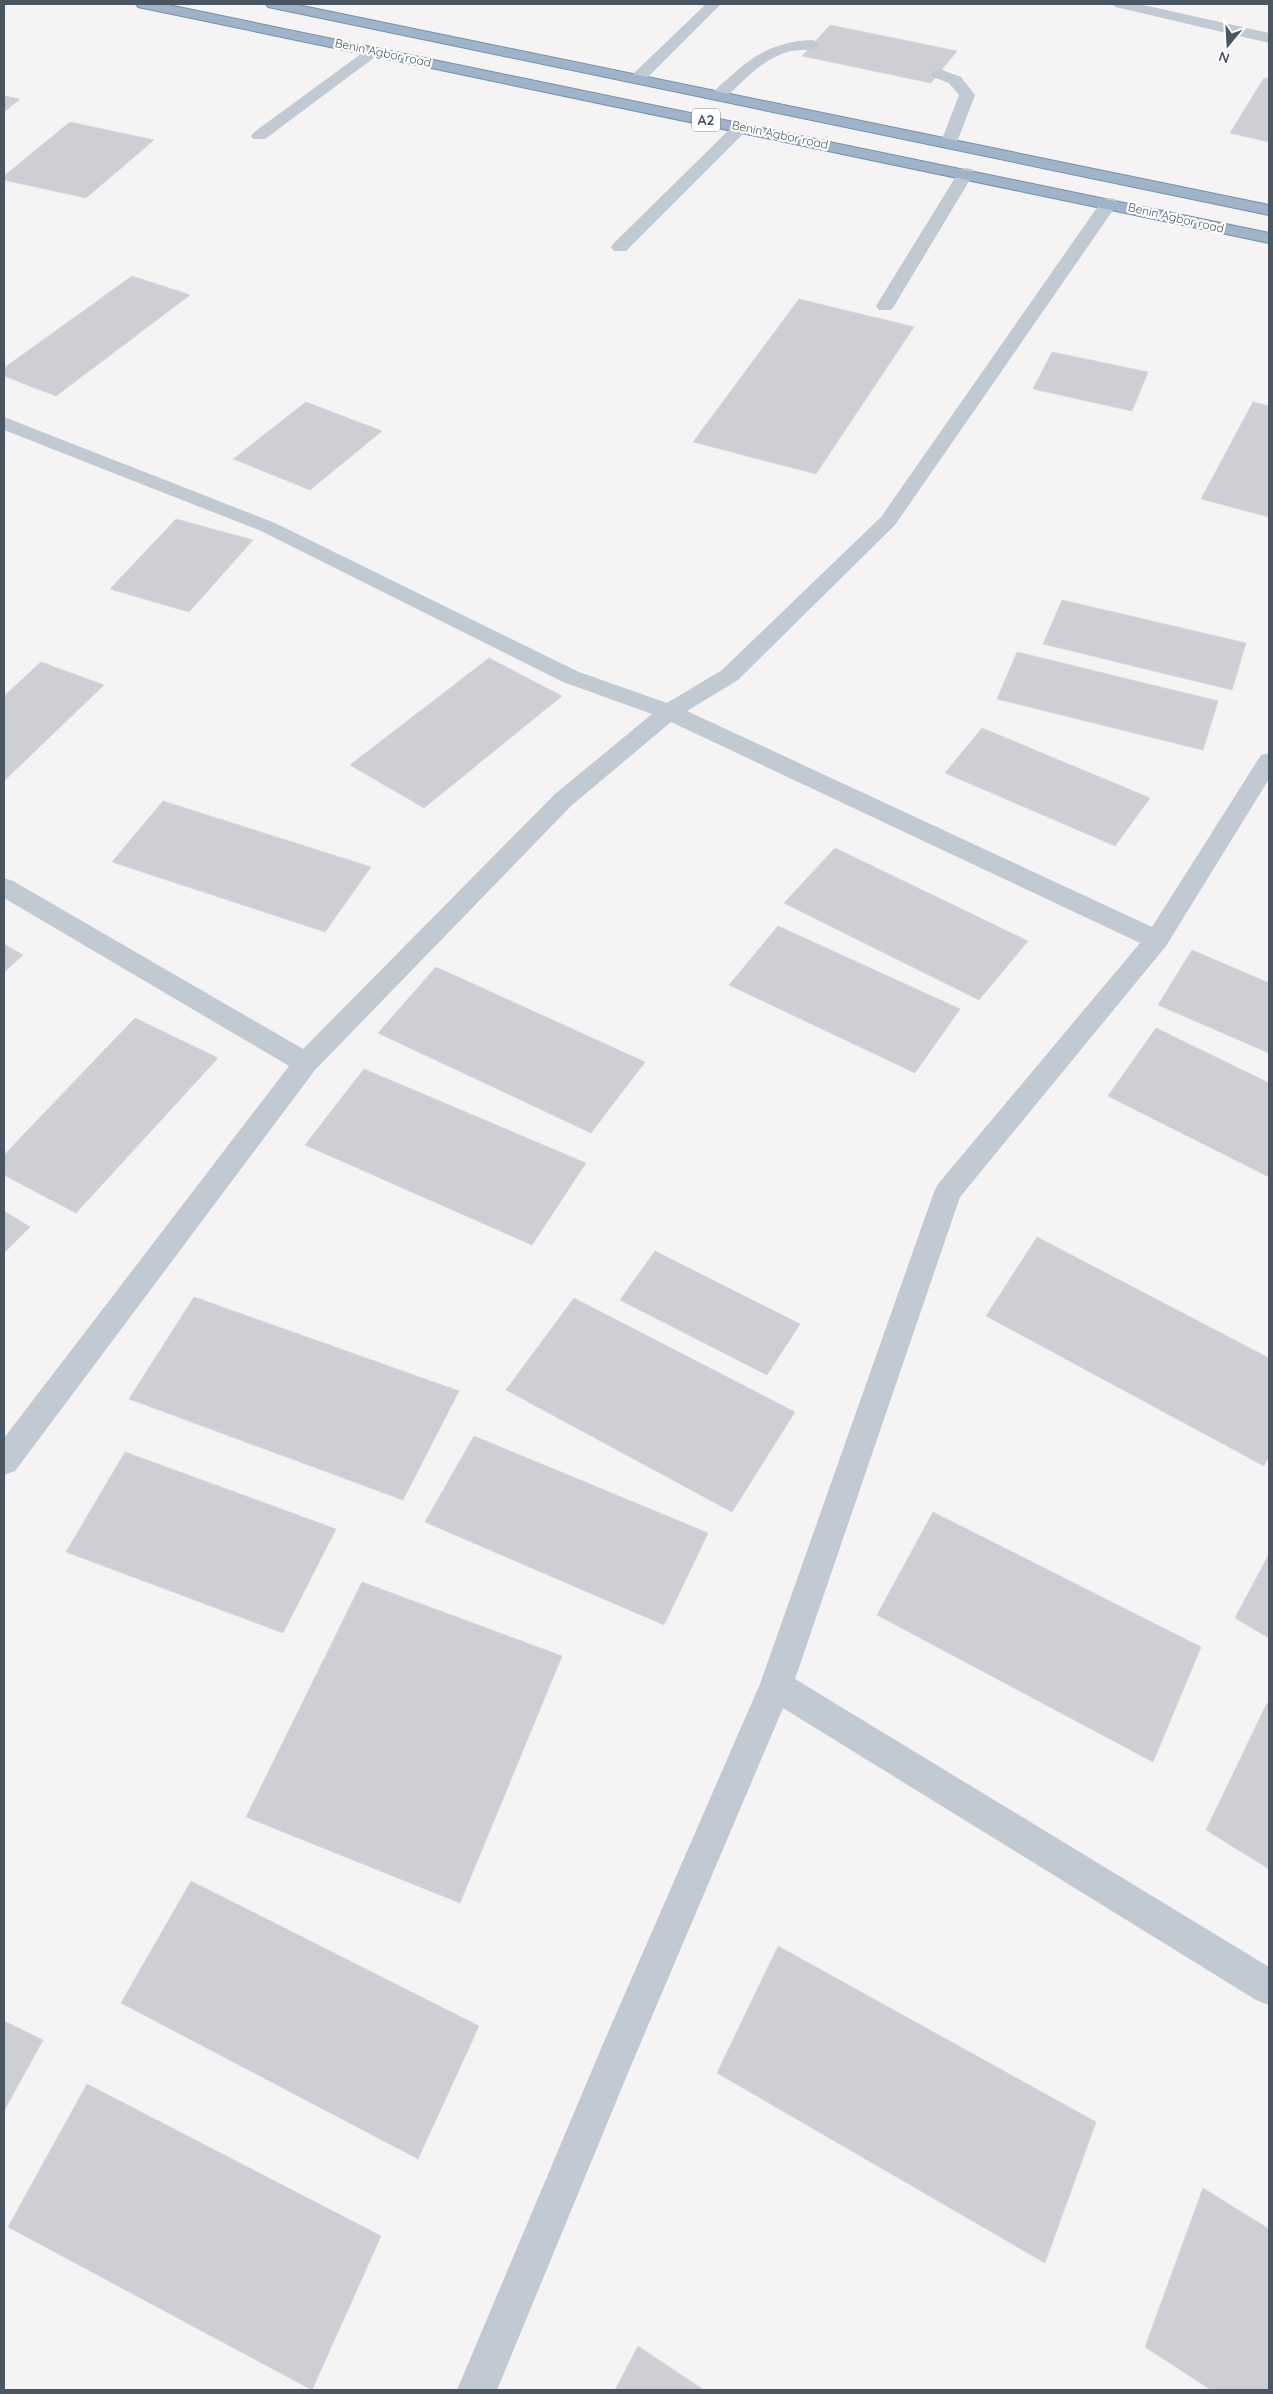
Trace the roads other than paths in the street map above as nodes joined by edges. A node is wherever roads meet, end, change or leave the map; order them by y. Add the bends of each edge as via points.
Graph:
1 (142, 4) edge
2 (273, 4) edge
3 (714, 4) edge
4 (1120, 4) edge
5 (1269, 38) edge
6 (812, 44) dead end
7 (374, 52) junction
8 (939, 74) dead end
9 (638, 78) junction
10 (719, 95) junction
11 (741, 127) junction
12 (259, 136) dead end
13 (949, 142) junction
14 (966, 173) junction
15 (1109, 202) junction
16 (1269, 210) edge
17 (1269, 238) edge
18 (620, 248) dead end
19 (885, 306) dead end
20 (4, 423) edge
21 (669, 712) junction
22 (1269, 761) edge
23 (4, 887) edge
24 (1157, 940) junction
25 (306, 1063) junction
26 (4, 1461) edge
27 (776, 1686) junction
28 (1269, 1987) edge
29 (478, 2390) edge

1 - 7 highway, Benin Agbor road / A2
2 - 9 highway, Benin Agbor road / A2
3 - 9 street
4 - 5 street
6 - 10 street via 793,44 768,53
7 - 11 highway, Benin Agbor road / A2
7 - 12 street
8 - 13 street via 955,80 967,95
9 - 10 highway, Benin Agbor road / A2
10 - 13 highway, Benin Agbor road / A2
11 - 14 highway, Benin Agbor road / A2
11 - 18 street
13 - 16 highway, Benin Agbor road / A2
14 - 15 highway, Benin Agbor road / A2
14 - 19 street
15 - 17 highway, Benin Agbor road / A2
15 - 21 street via 888,521 730,675
20 - 21 street via 268,527 571,677
21 - 24 street
21 - 25 street via 564,800
22 - 24 street
23 - 25 street
24 - 27 street via 948,1192
25 - 26 street
27 - 28 street
27 - 29 street via 616,2057

